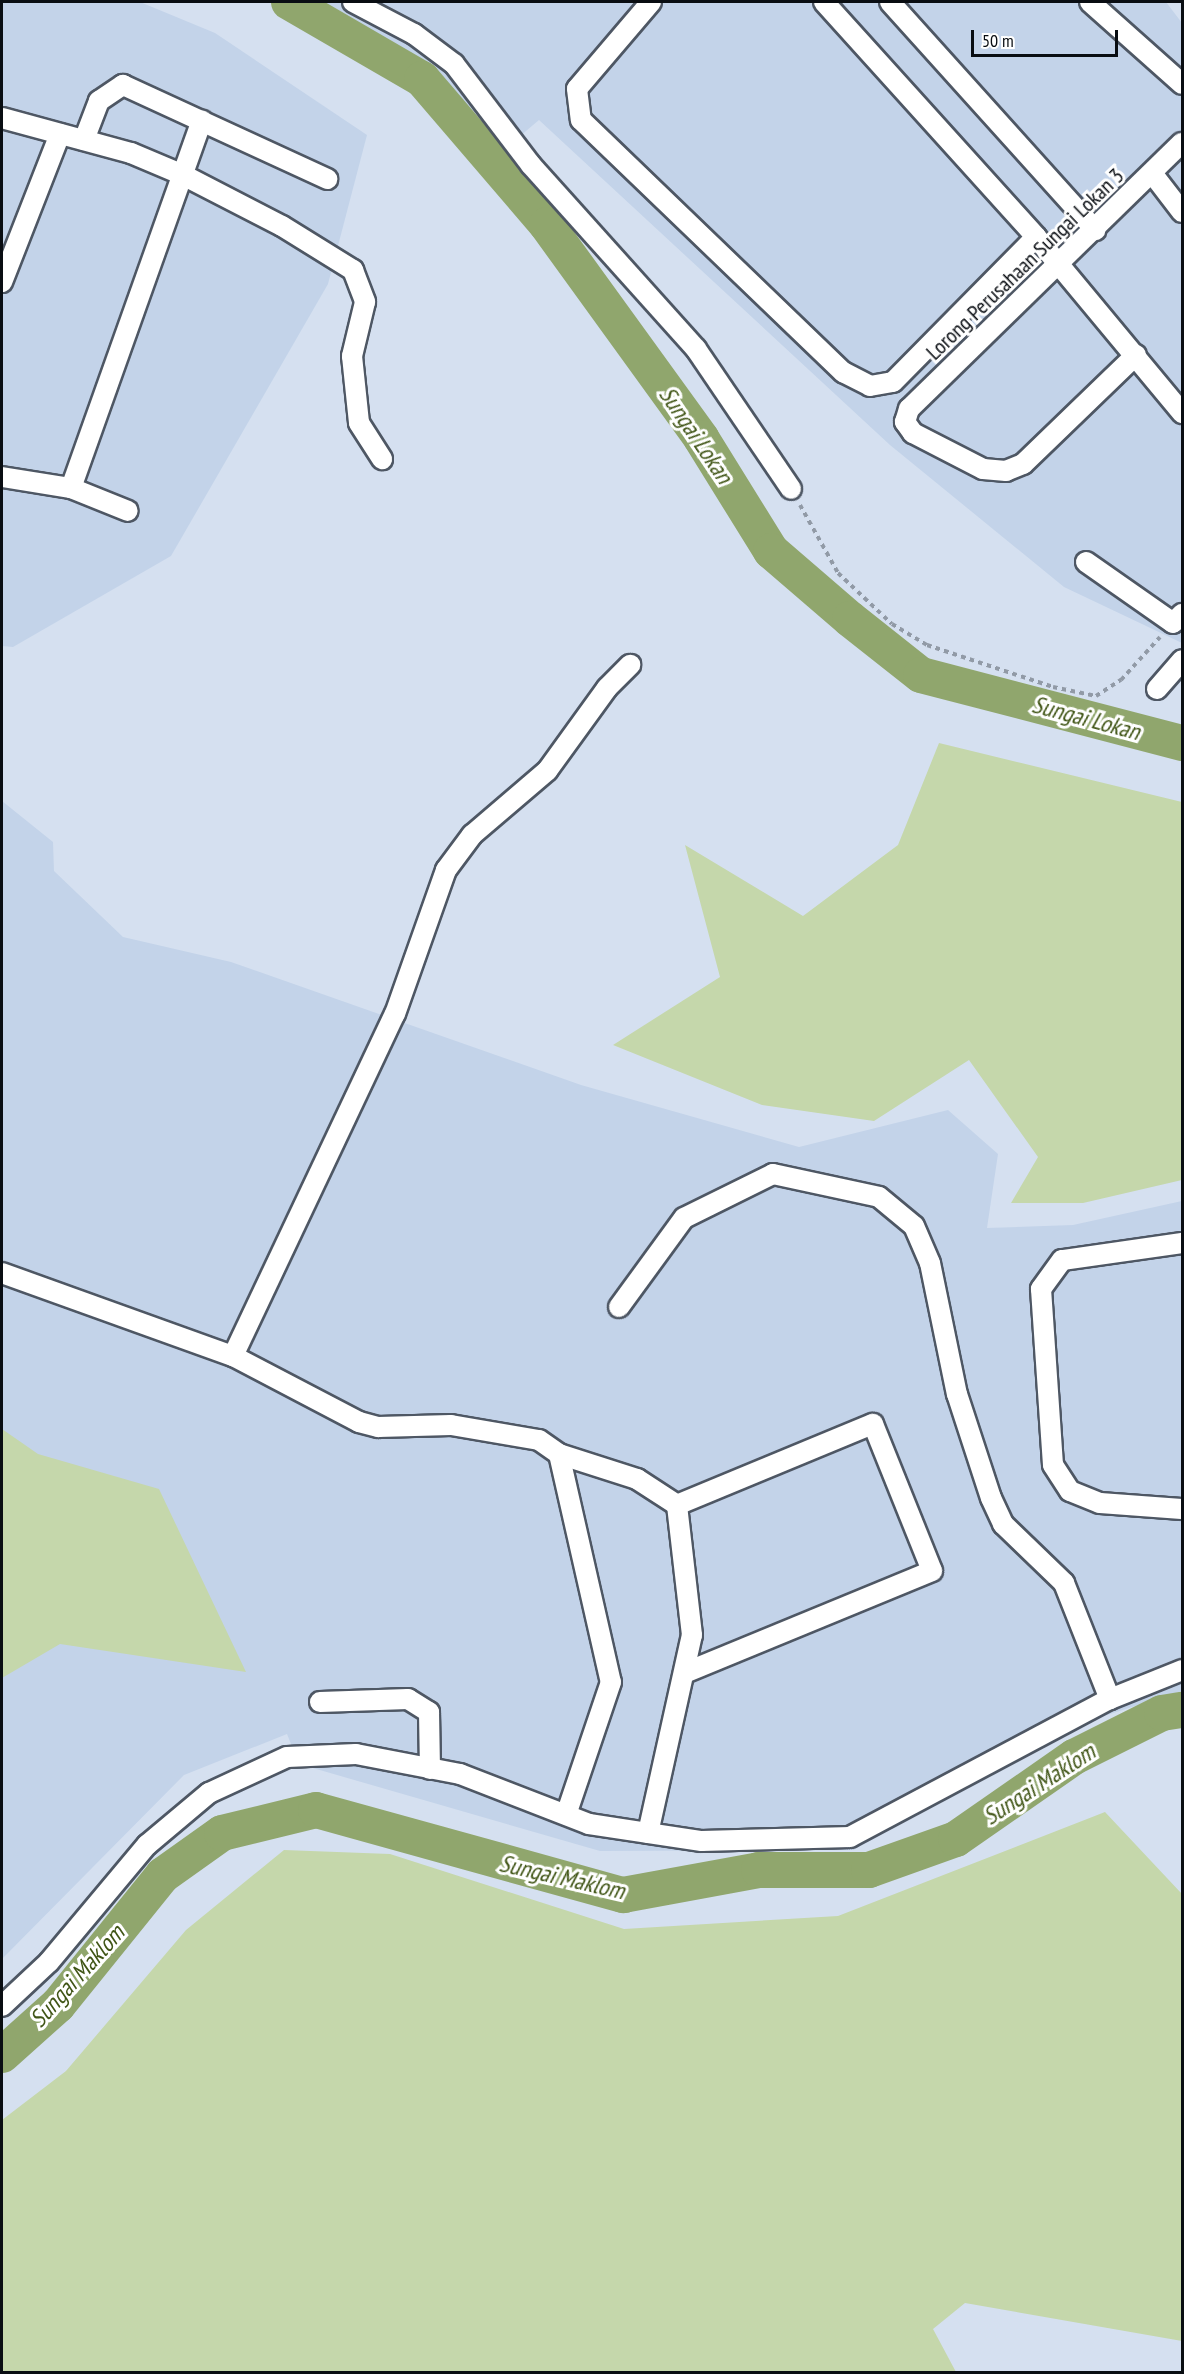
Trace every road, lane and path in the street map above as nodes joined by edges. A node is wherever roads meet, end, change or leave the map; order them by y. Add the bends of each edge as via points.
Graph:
1 (353, 2) edge
2 (651, 2) edge
3 (824, 2) edge
4 (890, 2) edge
5 (1090, 2) edge
6 (1182, 84) edge
7 (2, 118) edge
8 (202, 122) junction
9 (60, 134) junction
10 (84, 140) junction
11 (1182, 143) edge
12 (1152, 173) junction
13 (183, 176) junction
14 (327, 179) dead end
15 (1182, 212) edge
16 (1095, 230) junction
17 (1036, 237) junction
18 (1058, 265) junction
19 (2, 282) edge
20 (1136, 355) junction
21 (1182, 412) edge
22 (382, 459) dead end
23 (2, 477) edge
24 (71, 488) junction
25 (791, 489) joint
26 (128, 511) dead end
27 (1086, 562) dead end
28 (1178, 618) edge
29 (1182, 660) edge
30 (630, 665) dead end
31 (1157, 689) dead end
32 (1182, 1243) edge
33 (2, 1273) edge
34 (619, 1307) dead end
35 (233, 1356) junction
36 (560, 1454) junction
37 (677, 1505) junction
38 (1182, 1509) edge
39 (1182, 1670) edge
40 (687, 1672) junction
41 (1110, 1699) junction
42 (320, 1702) dead end
43 (429, 1769) junction
44 (566, 1815) junction
45 (648, 1833) junction
46 (2, 2007) edge

1 - 25 street via 414,34 454,64 531,165 696,349
2 - 17 street via 577,89 581,120 843,372 870,386 893,382
3 - 17 street
4 - 16 street
5 - 6 street
7 - 9 street
8 - 10 street via 123,86 99,101
8 - 13 street
8 - 14 street
9 - 10 street
9 - 19 street
10 - 13 street
11 - 12 street, Lorong Perusahaan Sungai Lokan 3
12 - 15 street
12 - 16 street, Lorong Perusahaan Sungai Lokan 3
13 - 22 street via 282,226 353,270 365,302 352,356 359,423
13 - 24 street
16 - 18 street, Lorong Perusahaan Sungai Lokan 3
17 - 18 street
18 - 20 street
18 - 20 street, Lorong Perusahaan Sungai Lokan 3 via 909,409 905,422 913,433 983,469 1006,471 1023,464
20 - 21 street
23 - 24 street
24 - 26 street
25 - 28 path via 838,573 892,624 927,645 1053,687 1096,696 1121,680
27 - 28 street
29 - 31 street
30 - 35 street via 607,688 547,771 472,835 446,870 391,1023
32 - 38 street via 1062,1260 1041,1289 1053,1465 1070,1491 1100,1503
33 - 35 street
34 - 41 street via 684,1218 773,1174 879,1197 914,1226 930,1263 957,1394 991,1498 1003,1524 1064,1583
35 - 36 street via 359,1422 378,1427 451,1425 539,1440
36 - 37 street via 637,1479
36 - 44 street via 611,1682
37 - 40 street via 692,1635
37 - 40 street via 873,1424 932,1571
39 - 41 street
40 - 45 street
41 - 45 street via 850,1837 702,1841
42 - 43 street via 408,1699 429,1712
43 - 44 street via 460,1774
43 - 46 street via 356,1754 287,1757 209,1793 147,1845 50,1962
44 - 45 street

